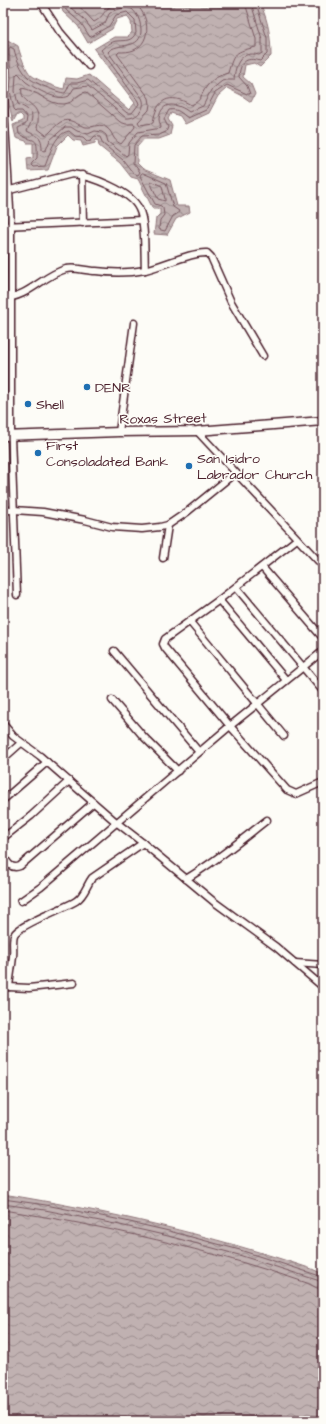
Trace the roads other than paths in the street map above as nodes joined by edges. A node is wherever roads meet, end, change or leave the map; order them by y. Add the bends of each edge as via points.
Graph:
1 (41, 3) edge
2 (89, 66) dead end
3 (3, 88) edge
4 (4, 128) edge
5 (82, 175) junction
6 (10, 190) junction
7 (142, 220) junction
8 (83, 223) junction
9 (3, 226) edge
10 (11, 226) junction
11 (145, 270) junction
12 (3, 298) edge
13 (10, 298) junction
14 (134, 323) dead end
15 (263, 356) dead end
16 (323, 421) edge
17 (119, 432) junction
18 (197, 432) junction
19 (7, 436) edge
20 (235, 473) junction
21 (3, 510) edge
22 (14, 510) junction
23 (168, 525) junction
24 (297, 539) junction
25 (163, 558) dead end
26 (323, 566) edge
27 (262, 567) junction
28 (236, 587) junction
29 (16, 595) dead end
30 (219, 600) junction
31 (190, 622) junction
32 (323, 638) edge
33 (114, 651) dead end
34 (323, 651) edge
35 (303, 667) junction
36 (286, 680) junction
37 (323, 690) edge
38 (112, 700) dead end
39 (258, 703) junction
40 (3, 724) edge
41 (230, 726) junction
42 (284, 736) dead end
43 (21, 743) junction
44 (199, 752) junction
45 (3, 759) edge
46 (47, 762) junction
47 (178, 771) junction
48 (69, 781) junction
49 (323, 782) edge
50 (3, 800) edge
51 (93, 803) junction
52 (266, 820) dead end
53 (116, 822) junction
54 (3, 838) edge
55 (143, 843) junction
56 (3, 855) edge
57 (186, 879) junction
58 (21, 901) dead end
59 (295, 963) junction
60 (323, 965) edge
61 (74, 983) dead end
62 (6, 987) edge
63 (323, 988) edge

1 - 2 street via 60,32
3 - 4 street
4 - 6 street
5 - 6 street via 72,174
5 - 7 street via 111,186 125,195 140,209
5 - 8 street
6 - 10 street
7 - 8 street
7 - 11 street
8 - 10 street
9 - 10 street
10 - 13 street
11 - 13 street via 102,272 67,269
11 - 15 street via 207,253 231,302
12 - 13 street
13 - 19 street
14 - 17 street
16 - 18 main road, Roxas Street
17 - 18 main road, Roxas Street
17 - 19 main road, Roxas Street
18 - 20 street
19 - 22 street
20 - 23 street
20 - 24 street
21 - 22 street
22 - 23 street via 43,512 123,528 142,529
22 - 29 street
23 - 25 street
24 - 26 street
24 - 27 street
27 - 28 street
27 - 32 street
28 - 30 street
28 - 35 street
30 - 31 street
30 - 36 street
31 - 39 street
31 - 41 street via 165,639 164,646
33 - 44 street
34 - 35 street
35 - 36 street
35 - 37 street
36 - 39 street
38 - 47 street
39 - 41 street
39 - 42 street
40 - 43 street
41 - 44 street
41 - 49 street via 287,790 296,794
43 - 45 street
43 - 46 street
44 - 47 street
46 - 48 street
46 - 50 street
47 - 53 street
48 - 51 street
48 - 54 street
51 - 53 street
51 - 56 street via 20,866 12,867
52 - 57 street via 224,855
53 - 55 street
53 - 58 street via 59,873
55 - 57 street
55 - 62 street via 92,878 78,900 15,933
57 - 59 street
59 - 60 street
59 - 63 street
61 - 62 street via 29,988

